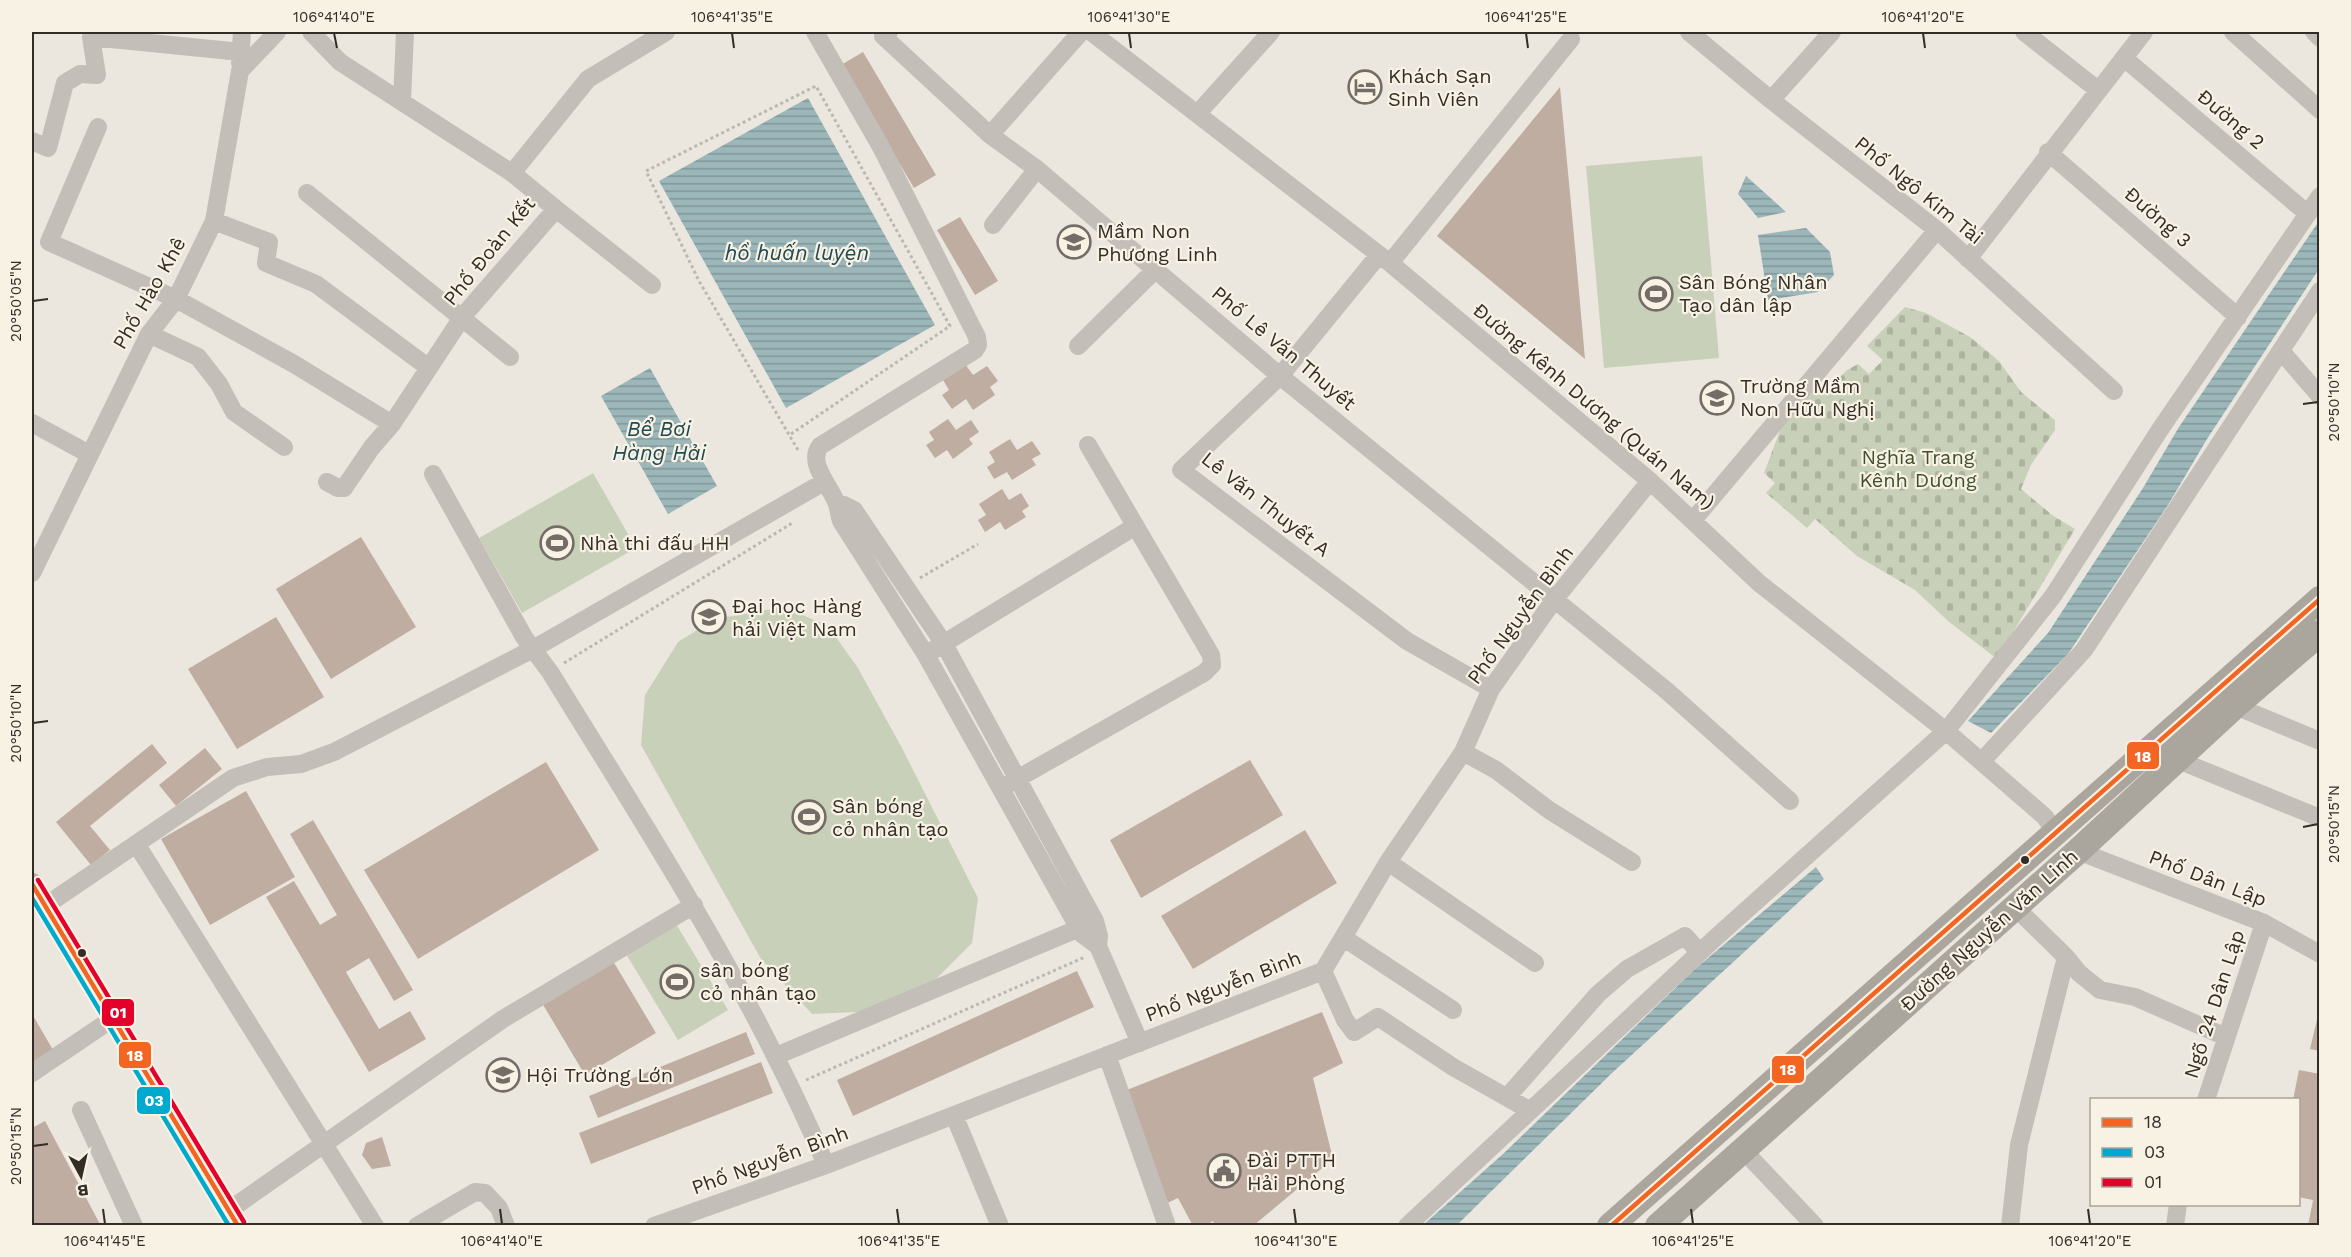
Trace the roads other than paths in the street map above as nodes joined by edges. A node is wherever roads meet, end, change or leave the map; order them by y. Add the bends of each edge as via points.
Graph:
1 (242, 32) edge
2 (277, 32) edge
3 (311, 32) edge
4 (405, 32) edge
5 (666, 32) edge
6 (815, 32) edge
7 (889, 32) edge
8 (1081, 32) edge
9 (1091, 32) edge
10 (1271, 32) edge
11 (1689, 32) edge
12 (1832, 32) edge
13 (2024, 32) edge
14 (2144, 32) edge
15 (2233, 32) edge
16 (2314, 32) edge
17 (2319, 38) edge
18 (1571, 39) dead end
19 (241, 52) junction
20 (2124, 58) junction
21 (240, 71) junction
22 (2098, 90) junction
23 (1771, 100) junction
24 (402, 101) junction
25 (2319, 110) edge
26 (1198, 113) junction
27 (98, 127) dead end
28 (990, 135) junction
29 (32, 141) edge
30 (2049, 152) junction
31 (1037, 169) junction
32 (512, 173) junction
33 (307, 192) dead end
34 (2319, 196) edge
35 (556, 209) junction
36 (2308, 214) junction
37 (214, 221) junction
38 (993, 225) dead end
39 (1937, 231) junction
40 (1384, 259) junction
41 (1968, 259) junction
42 (1156, 269) junction
43 (652, 285) dead end
44 (2319, 291) edge
45 (176, 298) junction
46 (463, 316) junction
47 (2238, 317) junction
48 (149, 334) junction
49 (1078, 346) dead end
50 (2281, 351) junction
51 (510, 357) dead end
52 (429, 368) junction
53 (1280, 376) junction
54 (2114, 391) dead end
55 (2319, 396) edge
56 (32, 423) edge
57 (392, 424) junction
58 (1088, 445) dead end
59 (284, 447) dead end
60 (89, 454) junction
61 (433, 474) dead end
62 (1650, 481) junction
63 (327, 482) dead end
64 (824, 482) junction
65 (838, 508) junction
66 (1694, 519) junction
67 (1134, 527) junction
68 (32, 573) edge
69 (2319, 599) edge
70 (1554, 600) junction
71 (2319, 633) edge
72 (944, 644) junction
73 (533, 649) junction
74 (926, 655) junction
75 (1491, 689) junction
76 (2235, 706) junction
77 (1946, 731) junction
78 (2319, 741) edge
79 (1463, 752) junction
80 (2178, 760) junction
81 (1982, 761) junction
82 (1018, 778) junction
83 (1001, 789) junction
84 (1790, 801) dead end
85 (2319, 818) edge
86 (2054, 831) junction
87 (137, 845) junction
88 (2078, 851) junction
89 (1388, 862) junction
90 (1632, 862) dead end
91 (32, 885) edge
92 (694, 905) junction
93 (45, 906) junction
94 (2015, 907) junction
95 (2264, 923) junction
96 (1083, 927) junction
97 (1344, 938) junction
98 (1699, 952) junction
99 (2319, 954) edge
100 (2066, 957) junction
101 (1534, 963) dead end
102 (1323, 971) junction
103 (1453, 1010) dead end
104 (112, 1019) junction
105 (2226, 1037) junction
106 (1140, 1043) junction
107 (1107, 1055) junction
108 (776, 1056) junction
109 (32, 1072) edge
110 (1508, 1096) junction
111 (2207, 1098) edge
112 (81, 1110) dead end
113 (1529, 1110) junction
114 (954, 1115) junction
115 (324, 1145) junction
116 (1744, 1151) junction
117 (826, 1165) junction
118 (2178, 1206) edge
119 (233, 1218) edge
120 (686, 1220) edge
121 (134, 1226) edge
122 (375, 1226) edge
123 (417, 1226) edge
124 (506, 1226) edge
125 (654, 1226) edge
126 (1000, 1226) edge
127 (1167, 1226) edge
128 (1407, 1226) edge
129 (1610, 1226) edge
130 (1658, 1226) edge
131 (1815, 1226) edge
132 (2010, 1226) edge
133 (2175, 1226) edge

1 - 19 street, Phố Hào Khê
2 - 21 street
3 - 24 street via 340,62
4 - 24 street
5 - 32 street, Phố Đoàn Kết via 588,79
6 - 64 street via 881,147 978,345 975,351 820,446 816,456
7 - 28 street, Phố Lê Văn Thuyết via 884,36
8 - 28 street
9 - 26 street, Đường Kênh Dương (Quán Nam)
10 - 26 street
11 - 23 street, Phố Ngô Kim Tài
12 - 23 street
13 - 22 street
14 - 20 street
15 - 25 street
16 - 17 street
18 - 40 street, Lê Văn Thuyết A
19 - 21 street, Phố Hào Khê
19 - 29 street via 91,37 97,75 80,74 65,83 48,148
20 - 22 street
20 - 36 street, Đường 2
21 - 37 street, Phố Hào Khê
22 - 30 street
23 - 39 street, Phố Ngô Kim Tài
24 - 32 street
26 - 40 street, Đường Kênh Dương (Quán Nam)
27 - 45 street via 49,242
28 - 31 street, Phố Lê Văn Thuyết
30 - 41 street
30 - 47 street, Đường 3
31 - 38 street
31 - 42 street, Phố Lê Văn Thuyết
32 - 35 street, Phố Đoàn Kết
33 - 46 street
34 - 36 street
35 - 43 street
35 - 46 street, Phố Đoàn Kết
36 - 47 street
37 - 45 street, Phố Hào Khê
37 - 52 street via 269,242 266,262 316,284
39 - 41 street, Phố Ngô Kim Tài
39 - 66 street
40 - 53 street, Lê Văn Thuyết A
40 - 62 street, Đường Kênh Dương (Quán Nam)
41 - 54 street, Phố Ngô Kim Tài
42 - 49 street
42 - 53 street, Phố Lê Văn Thuyết
44 - 50 street
45 - 48 street, Phố Hào Khê
45 - 57 street
46 - 51 street
46 - 52 street, Phố Đoàn Kết
47 - 77 street via 2053,596
48 - 59 street via 198,357 234,412
48 - 60 street, Phố Hào Khê
50 - 55 street
50 - 81 street via 2085,650
52 - 57 street, Phố Đoàn Kết
53 - 70 street, Phố Lê Văn Thuyết
53 - 75 street, Lê Văn Thuyết A via 1181,470 1407,641
56 - 60 street
57 - 63 street, Phố Đoàn Kết via 344,488
58 - 67 street
60 - 68 street, Phố Hào Khê
61 - 73 street
62 - 66 street, Đường Kênh Dương (Quán Nam)
62 - 70 street, Phố Nguyễn Bình
64 - 65 street
64 - 73 street
65 - 72 street via 844,505 854,510
65 - 74 street via 841,521
66 - 77 street, Đường Kênh Dương (Quán Nam) via 1758,583
67 - 72 street
67 - 82 street via 1212,656 1212,664 1204,673
69 - 86 highway, Đường Nguyễn Văn Linh
70 - 75 street, Phố Nguyễn Bình
70 - 84 street, Phố Lê Văn Thuyết via 1667,691
71 - 76 highway, Đường Nguyễn Văn Linh
72 - 74 street
72 - 82 street
73 - 87 street via 334,752 301,764 267,767 233,778
73 - 92 street
74 - 83 street
75 - 79 street, Phố Nguyễn Bình
76 - 78 street
76 - 80 highway, Đường Nguyễn Văn Linh
77 - 81 street, Đường Kênh Dương (Quán Nam)
77 - 98 street
79 - 89 street, Phố Nguyễn Bình
79 - 90 street
80 - 85 street
80 - 88 highway, Đường Nguyễn Văn Linh
81 - 86 street, Đường Kênh Dương (Quán Nam) via 2045,817
82 - 83 street
82 - 96 street
83 - 96 street
86 - 129 highway, Đường Nguyễn Văn Linh
87 - 93 street
87 - 115 street
88 - 94 highway, Đường Nguyễn Văn Linh
88 - 95 street, Phố Dân Lập
89 - 97 street, Phố Nguyễn Bình
89 - 101 street
91 - 93 main road
92 - 108 street
92 - 115 street via 503,1019
93 - 104 main road
94 - 100 street
94 - 116 highway, Đường Nguyễn Văn Linh
95 - 99 street, Phố Dân Lập
95 - 105 street, Ngõ 24 Dân Lập
96 - 106 street via 1098,946
96 - 108 street
97 - 102 street, Phố Nguyễn Bình
97 - 103 street
98 - 110 street via 1685,936 1628,969 1598,994
98 - 113 street
100 - 105 street via 2100,990 2135,997
100 - 132 street via 2019,1145
102 - 106 street, Phố Nguyễn Bình
102 - 110 street via 1354,1032 1378,1017 1453,1067
104 - 109 street
104 - 119 main road
105 - 111 street, Ngõ 24 Dân Lập
106 - 107 street, Phố Nguyễn Bình
107 - 114 street, Phố Nguyễn Bình
107 - 127 street
108 - 117 street
110 - 113 street
112 - 121 street
113 - 128 street
114 - 117 street, Phố Nguyễn Bình
114 - 126 street
115 - 119 street
115 - 122 street
116 - 130 highway, Đường Nguyễn Văn Linh
116 - 131 street
117 - 120 street, Phố Nguyễn Bình
118 - 133 street
120 - 125 street, Phố Nguyễn Bình
123 - 124 street via 475,1192 485,1193 499,1209

